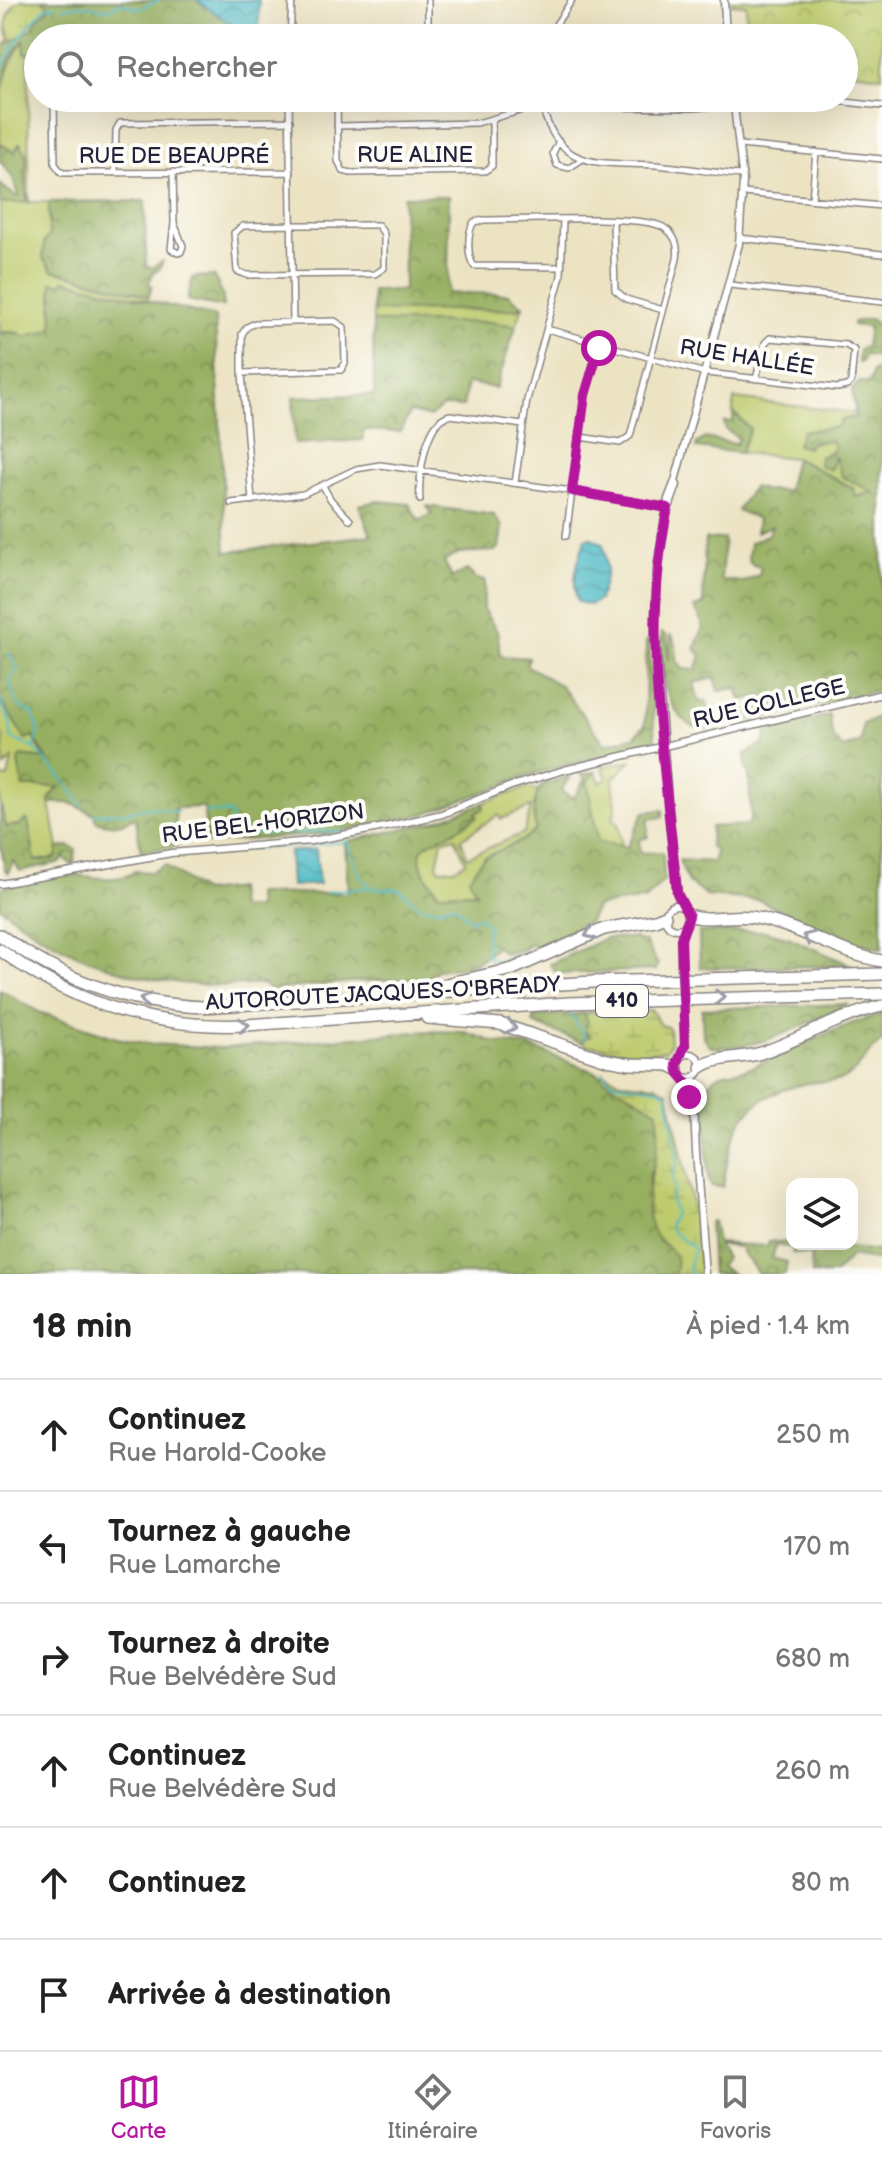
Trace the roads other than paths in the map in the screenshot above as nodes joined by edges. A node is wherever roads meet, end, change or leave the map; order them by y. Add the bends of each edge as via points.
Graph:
1 (292, 0) edge
2 (428, 0) edge
3 (572, 0) edge
4 (724, 0) edge
5 (291, 24) edge
6 (428, 24) edge
7 (556, 24) edge
8 (725, 24) edge
9 (858, 103) edge
10 (882, 106) edge
11 (54, 112) edge
12 (290, 112) edge
13 (337, 112) edge
14 (514, 112) edge
15 (546, 112) edge
16 (736, 112) edge
17 (492, 120) junction
18 (290, 121) junction
19 (337, 126) junction
20 (559, 141) junction
21 (740, 145) junction
22 (816, 152) junction
23 (882, 159) edge
24 (582, 160) junction
25 (173, 172) junction
26 (291, 172) junction
27 (115, 173) junction
28 (743, 175) junction
29 (743, 193) junction
30 (812, 199) junction
31 (882, 206) edge
32 (563, 220) junction
33 (613, 221) junction
34 (174, 223) junction
35 (291, 225) junction
36 (740, 238) junction
37 (882, 254) edge
38 (562, 267) junction
39 (292, 274) junction
40 (730, 285) junction
41 (882, 302) edge
42 (663, 310) junction
43 (293, 322) junction
44 (547, 329) junction
45 (600, 344) junction
46 (650, 358) junction
47 (242, 373) junction
48 (705, 373) junction
49 (756, 379) junction
50 (523, 425) junction
51 (580, 437) junction
52 (422, 470) junction
53 (515, 483) junction
54 (323, 486) junction
55 (572, 491) junction
56 (420, 500) dead end
57 (252, 501) junction
58 (231, 503) dead end
59 (668, 508) junction
60 (350, 520) dead end
61 (566, 536) dead end
62 (882, 694) edge
63 (664, 747) junction
64 (670, 830) junction
65 (0, 884) edge
66 (686, 910) junction
67 (668, 911) junction
68 (684, 927) junction
69 (673, 929) junction
70 (0, 935) edge
71 (0, 950) edge
72 (680, 957) junction
73 (882, 961) edge
74 (882, 974) edge
75 (882, 994) edge
76 (375, 996) junction
77 (882, 1006) edge
78 (362, 1016) junction
79 (686, 1021) junction
80 (682, 1055) junction
81 (694, 1055) junction
82 (698, 1072) junction
83 (680, 1073) junction
84 (696, 1152) junction
85 (705, 1274) edge

1 - 5 street
2 - 6 street
3 - 7 street
4 - 8 street
9 - 10 street
11 - 27 street, RUE DE BEAUPRÉ via 58,170
12 - 18 street
13 - 19 street
14 - 17 street
15 - 20 street
16 - 21 street
17 - 19 street
17 - 19 street, RUE ALINE via 493,162 485,171 351,173 340,168
18 - 26 street
18 - 27 street via 120,123
20 - 24 street
20 - 24 street via 553,153 557,165 569,168
21 - 22 street
21 - 28 street
22 - 23 street
22 - 30 street
24 - 28 street
25 - 26 street, RUE DE BEAUPRÉ
25 - 27 street, RUE DE BEAUPRÉ
25 - 34 street
26 - 35 street
28 - 29 street
29 - 30 street
29 - 36 street
30 - 31 street
32 - 33 street
32 - 38 street
32 - 38 street via 480,220 470,230 474,266
33 - 42 street via 615,290 626,299
33 - 42 street via 658,225 674,238 678,255
34 - 34 street via 171,249 180,253 183,246
35 - 39 street
35 - 39 street via 243,226 234,233 235,265 242,274
35 - 39 street via 381,227 385,264 379,273
36 - 37 street
36 - 40 street
38 - 44 street
39 - 43 street
40 - 41 street
40 - 48 street
42 - 46 street
43 - 47 street via 247,327 241,338
43 - 47 street via 343,324 344,368
44 - 45 street, RUE HALLÉE
44 - 50 street
45 - 46 street, RUE HALLÉE
45 - 51 street
46 - 48 street, RUE HALLÉE
46 - 51 street via 629,438 620,443
47 - 57 street
48 - 49 street, RUE HALLÉE
48 - 59 street
49 - 49 street, RUE HALLÉE via 849,385 855,352 851,346 774,338 765,343
50 - 52 street via 443,417 435,425
50 - 53 street
51 - 55 street
52 - 53 street
52 - 54 street via 368,466
52 - 56 street
53 - 55 street
54 - 57 street
54 - 60 street
55 - 59 street
55 - 61 street
57 - 58 street
59 - 63 street via 655,597
62 - 63 street, RUE COLLEGE
63 - 64 street
63 - 65 street, RUE BEL-HORIZON via 526,781 434,817 347,835 171,853
64 - 66 street via 677,893
64 - 67 street via 673,891
66 - 67 street
66 - 68 street via 689,921
73 -> 66 highway via 760,919 698,918
67 - 69 street via 666,923
67 -> 76 highway via 655,920 599,931 498,974
68 - 69 street
68 - 72 street
69 - 72 street
76 -> 70 highway, AUTOROUTE JACQUES-O'BREADY / 410 via 225,1007 156,1003 73,978
71 -> 78 highway, AUTOROUTE JACQUES-O'BREADY / 410 via 65,991 147,1019 225,1026
72 - 79 street, bridge
74 - 76 highway, AUTOROUTE JACQUES-O'BREADY / 410 via 621,981
78 -> 75 highway, AUTOROUTE JACQUES-O'BREADY / 410 via 635,1000
77 - 82 highway via 766,1051 712,1062
78 -> 83 highway via 490,1022 607,1060 669,1065
79 - 80 street
79 - 81 street
80 - 81 street
80 - 83 street via 677,1062
81 - 82 street via 700,1061
82 - 83 street
82 - 84 street via 693,1091
83 - 84 street via 688,1088
84 - 85 street

